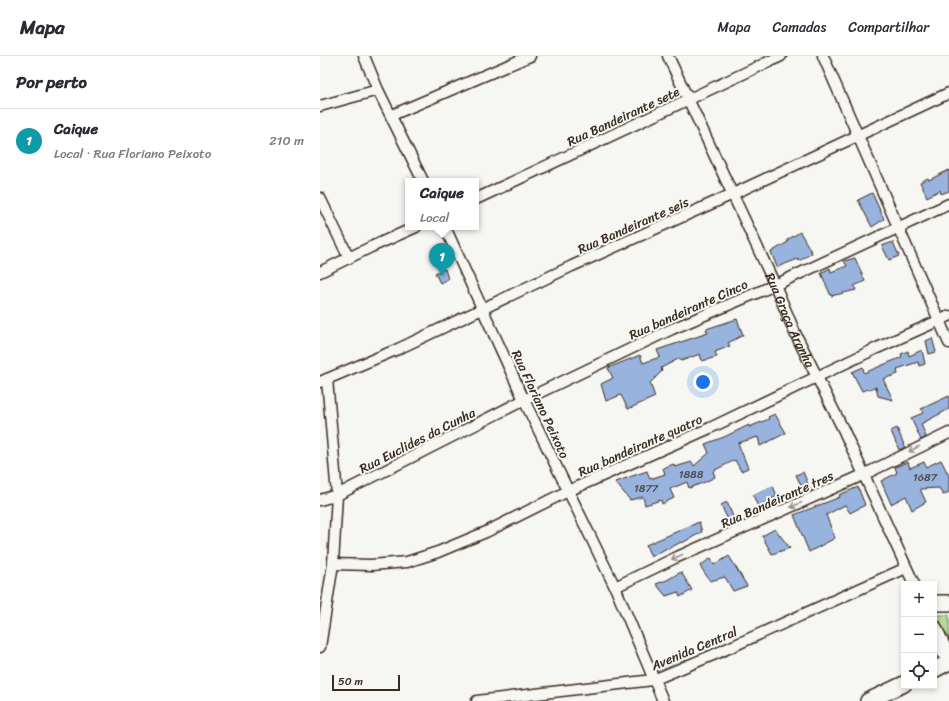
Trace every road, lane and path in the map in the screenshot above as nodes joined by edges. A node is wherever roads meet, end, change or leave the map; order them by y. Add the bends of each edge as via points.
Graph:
1 (364, 56) edge
2 (530, 56) edge
3 (668, 56) edge
4 (781, 56) edge
5 (823, 56) edge
6 (378, 90) junction
7 (949, 93) edge
8 (689, 100) junction
9 (320, 106) edge
10 (392, 115) junction
11 (858, 134) junction
12 (422, 178) edge
13 (733, 194) junction
14 (320, 198) edge
15 (479, 198) edge
16 (949, 204) edge
17 (897, 228) junction
18 (410, 230) edge
19 (445, 230) edge
20 (349, 258) junction
21 (320, 272) edge
22 (775, 285) junction
23 (483, 310) junction
24 (949, 316) edge
25 (940, 321) junction
26 (949, 343) edge
27 (818, 377) junction
28 (323, 381) edge
29 (524, 400) junction
30 (949, 433) edge
31 (863, 475) junction
32 (568, 491) junction
33 (337, 495) junction
34 (320, 500) edge
35 (333, 564) junction
36 (906, 568) junction
37 (912, 581) edge
38 (615, 587) junction
39 (937, 603) edge
40 (949, 603) edge
41 (937, 635) edge
42 (320, 647) edge
43 (949, 662) edge
44 (937, 668) edge
45 (654, 680) junction
46 (901, 685) edge
47 (481, 701) edge
48 (663, 701) edge
49 (868, 701) edge

1 - 6 street
2 - 10 street
3 - 8 street, Rua Graça Aranha
4 - 8 street, Rua Bandeirante sete
5 - 11 street
6 - 9 street
6 - 10 street
7 - 11 street, Rua Bandeirante seis
8 - 13 street, Rua Graça Aranha
8 - 15 street, Rua Bandeirante sete
10 - 12 street
11 - 13 street, Rua Bandeirante seis
11 - 17 street
13 - 22 street, Rua Graça Aranha
13 - 23 street, Rua Bandeirante seis via 572,266
14 - 20 street
16 - 17 street, Rua bandeirante Cinco
17 - 22 street, Rua bandeirante Cinco
17 - 25 street
18 - 20 street
19 - 23 street, Rua Floriano Peixoto
20 - 21 street
22 - 27 street, Rua Graça Aranha via 795,333
22 - 29 street, Rua bandeirante Cinco
23 - 28 street, Rua Bandeirante seis
23 - 29 street, Rua Floriano Peixoto
24 - 25 street, Rua bandeirante quatro
25 - 26 street
25 - 27 street, Rua bandeirante quatro
27 - 31 street, Rua Graça Aranha
27 - 32 street, Rua bandeirante quatro
28 - 33 street
29 - 32 street, Rua Floriano Peixoto
29 - 33 street, Rua Euclides da Cunha
30 -> 31 street, Rua Bandeirante tres
31 - 36 street, Rua Graça Aranha
31 -> 38 street, Rua Bandeirante tres
32 - 35 street, Rua bandeirante quatro via 486,532 407,562 371,565
32 - 38 street, Rua Floriano Peixoto
33 - 34 street, Rua Euclides da Cunha
33 - 35 street
35 - 42 street
36 - 37 street, Rua Graça Aranha
36 - 45 street, Avenida Central
38 - 45 street, Rua Floriano Peixoto
39 - 40 main road
41 - 43 main road
43 - 44 main road
45 - 47 street, Avenida Central
45 - 48 street, Rua Floriano Peixoto
46 - 49 main road

